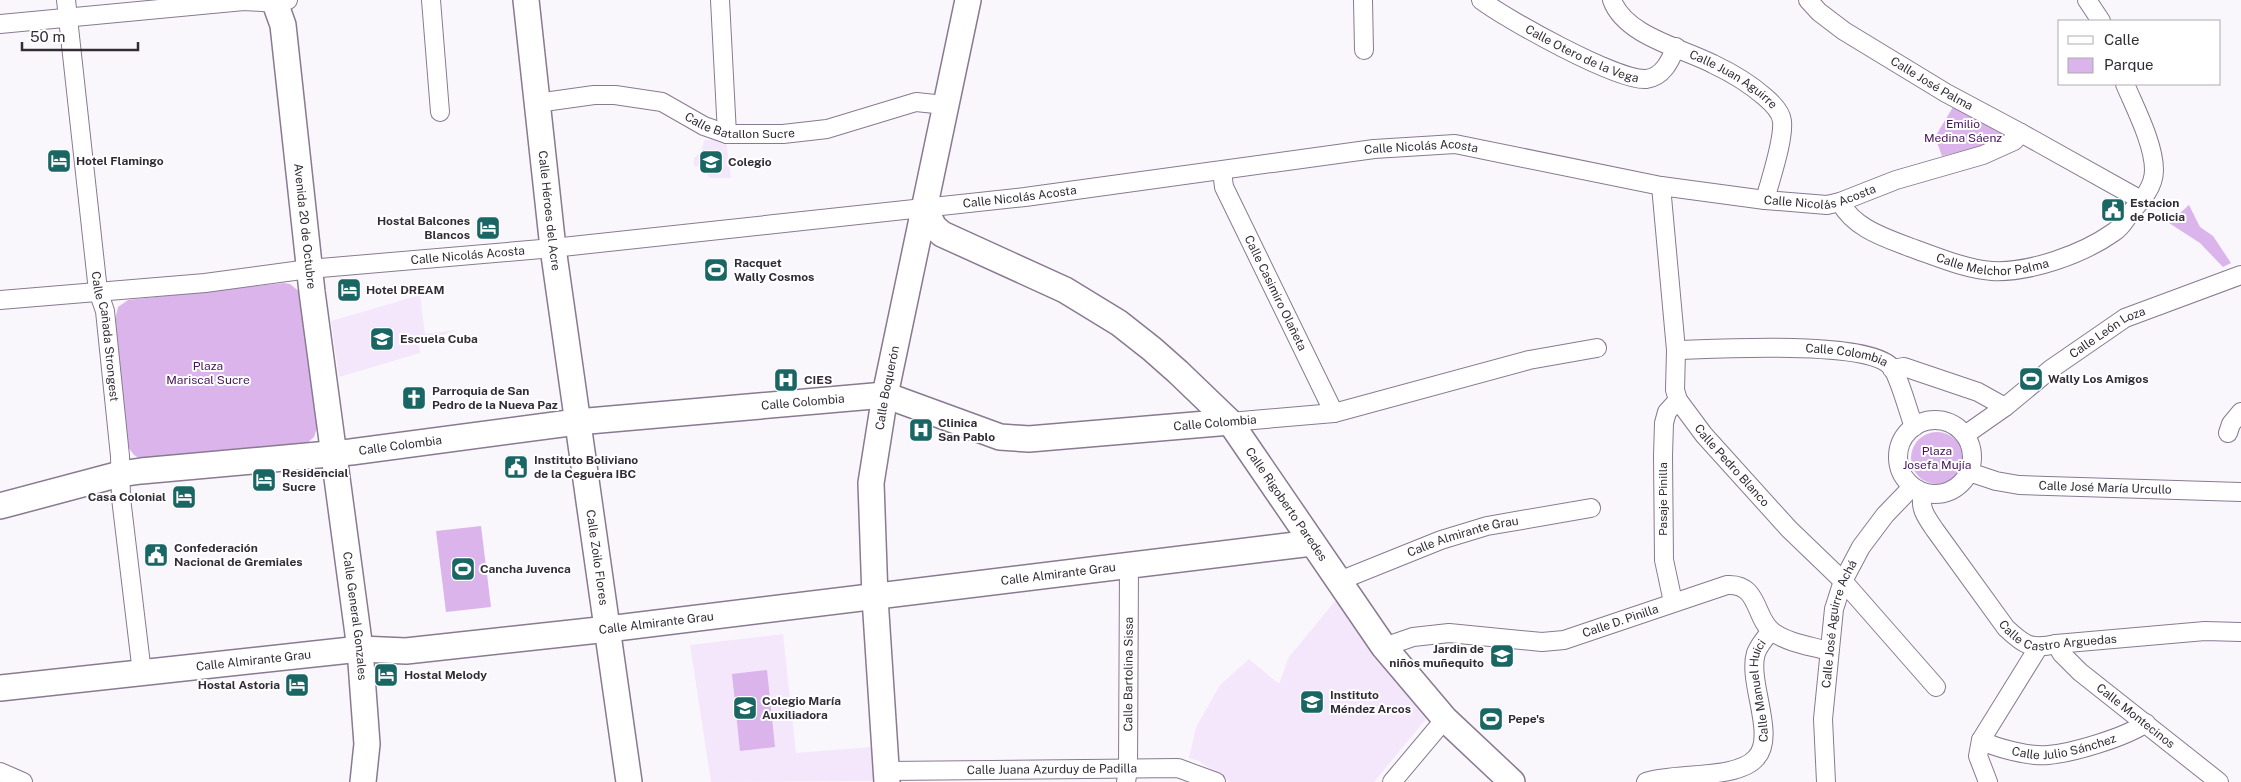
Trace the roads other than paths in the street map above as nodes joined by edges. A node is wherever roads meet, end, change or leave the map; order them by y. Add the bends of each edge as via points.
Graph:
1 (66, 0) edge
2 (431, 0) edge
3 (526, 0) edge
4 (720, 0) edge
5 (968, 0) edge
6 (1363, 0) edge
7 (1481, 0) edge
8 (1612, 0) edge
9 (1808, 0) edge
10 (2087, 0) edge
11 (279, 1) edge
12 (69, 18) junction
13 (2100, 20) edge
14 (0, 24) edge
15 (1676, 47) junction
16 (1364, 50) dead end
17 (2125, 85) edge
18 (537, 103) junction
19 (945, 105) junction
20 (440, 112) dead end
21 (2021, 133) junction
22 (727, 134) junction
23 (1222, 171) junction
24 (1661, 186) junction
25 (1765, 200) junction
26 (2141, 200) junction
27 (1840, 202) junction
28 (924, 207) junction
29 (553, 248) junction
30 (309, 270) junction
31 (2241, 275) edge
32 (98, 291) junction
33 (0, 300) edge
34 (1598, 348) dead end
35 (1676, 350) junction
36 (1892, 369) junction
37 (886, 395) junction
38 (1678, 400) junction
39 (2005, 407) junction
40 (2241, 412) edge
41 (1334, 413) junction
42 (577, 422) junction
43 (1230, 422) junction
44 (1914, 427) junction
45 (2228, 433) dead end
46 (1965, 435) junction
47 (333, 452) junction
48 (1969, 472) junction
49 (120, 474) junction
50 (1918, 490) junction
51 (2241, 492) edge
52 (0, 506) edge
53 (1591, 508) dead end
54 (1312, 543) junction
55 (1129, 566) junction
56 (1339, 581) junction
57 (1843, 582) junction
58 (875, 598) junction
59 (1673, 602) junction
60 (608, 629) junction
61 (1771, 631) junction
62 (2241, 632) edge
63 (2056, 644) junction
64 (1384, 647) junction
65 (2038, 648) junction
66 (360, 649) junction
67 (1828, 651) junction
68 (142, 673) junction
69 (0, 688) edge
70 (1936, 688) dead end
71 (1445, 719) junction
72 (2146, 723) junction
73 (1981, 740) junction
74 (0, 772) edge
75 (1127, 776) edge
76 (886, 777) edge
77 (23, 782) edge
78 (363, 782) edge
79 (629, 782) edge
80 (1216, 782) edge
81 (1392, 782) edge
82 (1512, 782) edge
83 (1646, 782) edge
84 (1826, 782) edge
85 (1988, 782) edge
86 (2219, 782) edge

1 - 12 street, Calle Cañada Strongest
2 - 20 street
3 - 18 main road, Calle Héroes del Acre
4 - 22 street
5 - 19 main road, Calle Boquerón
6 - 16 street
7 - 15 street, Calle Otero de la Vega via 1528,31 1638,79 1651,78 1665,68
8 - 15 street, Calle Juan Aguirre via 1623,18 1636,30
9 - 21 street, Calle José Palma via 1844,31 1946,93
10 - 13 street
11 - 12 street via 244,1
11 - 30 main road, Avenida 20 de Octubre
12 - 14 street
12 - 32 street, Calle Cañada Strongest
15 - 25 street, Calle Juan Aguirre via 1730,72 1752,86 1777,111 1782,120 1782,133
17 - 26 street, Calle Melchor Palma via 2153,159 2153,179
18 - 22 street, Calle Batallon Sucre via 594,95 662,102 704,126
18 - 29 main road, Calle Héroes del Acre
19 - 22 street, Calle Batallon Sucre via 916,102 827,129 784,134
19 - 28 main road, Calle Boquerón
21 - 26 street, Calle José Palma
21 - 27 street, Calle Nicolás Acosta via 2014,141 1983,155 1896,180
23 - 24 street, Calle Nicolás Acosta via 1374,149 1456,144
23 - 28 street, Calle Nicolás Acosta
23 - 41 street, Calle Casimiro Olañeta via 1224,187
24 - 25 street, Calle Nicolás Acosta
24 - 35 street
25 - 27 street, Calle Nicolás Acosta via 1827,205
26 - 27 street, Calle Melchor Palma via 2116,232 2096,243 2058,259 2010,271 1968,267 1884,237 1863,226
28 - 29 street, Calle Nicolás Acosta
28 - 37 main road, Calle Boquerón
28 - 43 main road, Calle Rigoberto Paredes via 934,228 942,234 1065,290 1119,323 1152,349
29 - 30 street, Calle Nicolás Acosta
29 - 42 main road, Calle Héroes del Acre
30 - 32 street, Calle Nicolás Acosta via 196,284
30 - 47 main road, Avenida 20 de Octubre
31 - 39 street, Calle León Loza via 2125,318 2052,369
32 - 33 street, Calle Nicolás Acosta
32 - 49 street, Calle Cañada Strongest via 105,311
34 - 41 street, Calle Colombia via 1529,360
35 - 36 street, Calle Colombia via 1830,349 1873,356
35 - 38 street via 1675,390
36 - 39 street, Calle Colombia via 1904,367 1978,392
36 - 44 street
37 - 42 main road, Calle Colombia
37 - 43 main road, Calle Colombia via 1000,437 1029,439
37 - 58 main road, Calle Boquerón via 871,483
38 - 57 street, Calle Pedro Blanco via 1704,435 1789,529
38 - 59 street, Pasaje Pinilla via 1667,412 1664,423 1663,456 1664,560
39 - 46 street, Calle León Loza
40 - 45 street
41 - 43 street, Calle Colombia
42 - 47 main road, Calle Colombia
42 - 60 main road, Calle Zoilo Flores
43 - 54 main road, Calle Rigoberto Paredes
44 - 46 street via 1937,420 1948,423
44 - 50 street via 1900,444 1898,456 1904,478
46 - 48 street via 1971,448
47 - 49 main road, Calle Colombia
47 - 66 main road, Calle General Gonzales
48 - 50 street via 1956,488 1946,493
48 - 51 street, Calle José María Urcullo via 2019,485
49 - 52 main road, Calle Colombia
49 - 68 street, Calle Cañada Strongest
50 - 57 street, Calle José Aguirre Achá via 1885,515 1861,547
50 - 65 street, Calle Castro Arguedas via 1925,516 2006,628 2023,642
53 - 56 street, Calle Almirante Grau via 1487,526 1441,540
54 - 55 main road, Calle Almirante Grau
54 - 56 main road, Calle Rigoberto Paredes
55 - 58 main road, Calle Almirante Grau
55 - 75 street, Calle Bartolina Sissa
56 - 64 main road, Calle Rigoberto Paredes
57 - 67 street, Calle José Aguirre Achá via 1834,609
57 - 70 street, Calle Pedro Blanco
58 - 60 main road, Calle Almirante Grau
58 - 76 main road, Calle Boquerón
59 - 61 street, Calle D. Pinilla via 1736,585 1750,594
59 - 64 street, Calle D. Pinilla via 1564,640 1542,642 1448,634 1413,637
60 - 66 main road, Calle Almirante Grau via 406,650
60 - 79 main road, Calle Zoilo Flores
61 - 67 street
61 - 83 street, Calle Manuel Huici via 1756,654 1754,667 1763,721 1762,746 1757,758 1745,766 1725,771
62 - 63 street, Calle Castro Arguedas via 2205,631
63 - 65 street, Calle Castro Arguedas
63 - 72 street, Calle Montecinos via 2080,672
64 - 71 main road, Calle Rigoberto Paredes
65 - 73 street
66 - 68 main road, Calle Almirante Grau
66 - 78 main road, Calle General Gonzales via 366,744
67 - 84 street, Calle José Aguirre Achá via 1822,719
68 - 69 main road, Calle Almirante Grau
71 - 81 street
71 - 82 main road, Calle Rigoberto Paredes
72 - 73 street, Calle Julio Sánchez via 2127,734 2047,755 1993,746
72 - 86 street, Calle Montecinos
73 - 85 street via 1978,756
74 - 77 street
75 - 76 street, Calle Juana Azurduy de Padilla via 1039,769
75 - 80 street, Calle Juana Azurduy de Padilla via 1178,768

